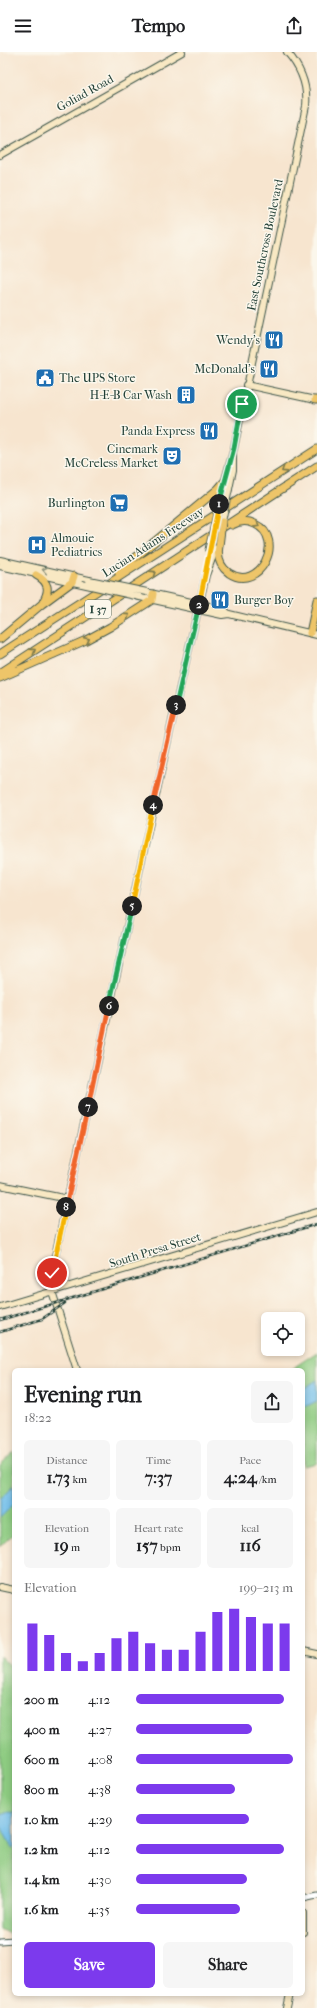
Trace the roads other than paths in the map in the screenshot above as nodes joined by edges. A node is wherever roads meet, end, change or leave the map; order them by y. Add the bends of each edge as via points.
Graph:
1 (182, 52) edge
2 (287, 52) edge
3 (0, 155) edge
4 (246, 385) junction
5 (316, 400) edge
6 (234, 448) junction
7 (317, 449) edge
8 (317, 466) edge
9 (224, 482) junction
10 (222, 522) joint
11 (196, 544) junction
12 (217, 547) junction
13 (0, 560) edge
14 (0, 566) edge
15 (36, 575) junction
16 (206, 575) junction
17 (73, 579) junction
18 (151, 595) junction
19 (317, 600) edge
20 (42, 604) junction
21 (74, 606) junction
22 (199, 607) junction
23 (313, 634) edge
24 (0, 639) edge
25 (0, 654) edge
26 (0, 673) edge
27 (0, 678) edge
28 (0, 1185) edge
29 (68, 1199) junction
30 (317, 1212) edge
31 (53, 1292) junction
32 (0, 1307) edge
33 (76, 1368) edge
34 (0, 1587) edge
35 (12, 1590) edge
36 (305, 1651) edge
37 (317, 1654) edge
38 (317, 1894) edge
39 (305, 1897) edge
40 (12, 1940) edge
41 (0, 1942) edge
42 (290, 1996) edge
43 (287, 2008) edge

1 - 3 main road, Goliad Road
2 - 4 main road, East Southcross Boulevard via 302,74 306,106
4 - 5 main road
4 - 6 main road, East Southcross Boulevard
6 - 9 main road, East Southcross Boulevard
6 - 10 main road, East Southcross Boulevard, bridge via 233,470
7 -> 21 highway, Lucian Adams Freeway / I 37
8 - 11 highway, I 37
9 - 16 main road, East Southcross Boulevard, bridge via 208,552
9 - 21 highway via 138,557
10 - 12 highway, bridge
11 -> 12 highway via 242,521 253,522 259,526 270,543 262,567 244,577 232,575 225,570 219,559
26 -> 11 highway, I 37
12 - 16 main road, East Southcross Boulevard
17 -> 13 main road
14 - 15 main road
15 - 17 main road
15 - 20 highway via 46,583 48,590
16 - 22 main road, East Southcross Boulevard
17 - 18 main road, bridge via 89,580
17 - 18 main road, bridge via 82,584 140,597
17 - 20 highway
18 - 22 main road
27 -> 18 highway via 110,627
19 - 23 highway
20 - 24 highway
21 - 25 highway, Lucian Adams Freeway / I 37
22 - 23 main road via 222,615 229,614
22 - 29 main road, East Southcross Boulevard
28 - 29 main road
29 - 31 main road, East Southcross Boulevard via 50,1279
30 - 31 main road, South Presa Street
31 - 32 main road, South Presa Street
31 - 33 main road, East Southcross Boulevard
34 - 35 main road
36 - 37 main road
38 - 39 street
40 - 41 street
42 - 43 main road

